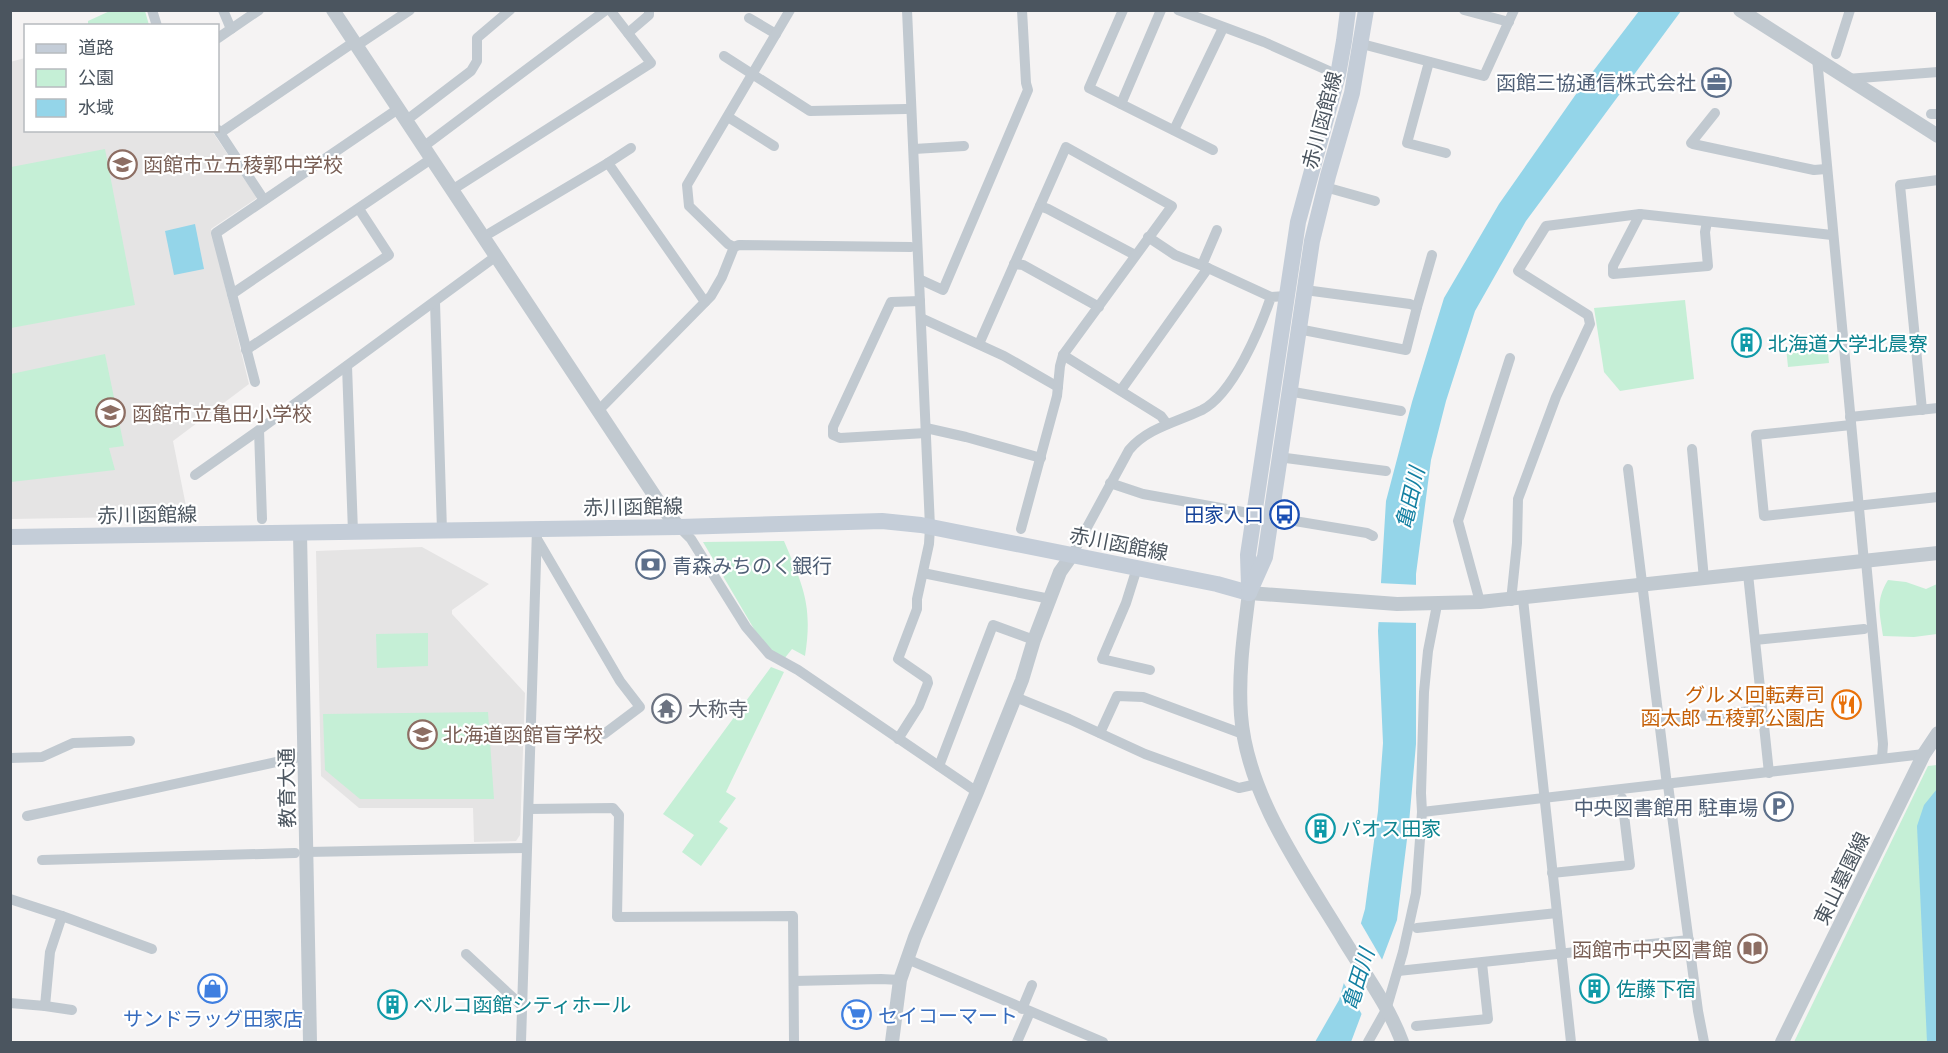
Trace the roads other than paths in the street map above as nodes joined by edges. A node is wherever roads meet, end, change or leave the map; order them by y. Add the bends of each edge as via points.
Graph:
1 (222, 10) edge
2 (259, 10) edge
3 (333, 10) edge
4 (410, 10) edge
5 (510, 10) edge
6 (608, 10) edge
7 (658, 10) edge
8 (790, 10) edge
9 (907, 10) edge
10 (1022, 10) edge
11 (1123, 10) edge
12 (1161, 10) edge
13 (1178, 10) edge
14 (1348, 10) edge
15 (1366, 10) edge
16 (1464, 10) edge
17 (1514, 10) edge
18 (1740, 10) edge
19 (1850, 10) edge
20 (649, 11) edge
21 (750, 18) dead end
22 (1509, 22) junction
23 (1223, 28) junction
24 (231, 29) junction
25 (628, 33) junction
26 (776, 34) junction
27 (219, 37) edge
28 (358, 42) junction
29 (1362, 44) junction
30 (1836, 54) dead end
31 (724, 57) dead end
32 (1816, 58) junction
33 (1430, 62) junction
34 (1938, 72) edge
35 (753, 74) junction
36 (1338, 75) junction
37 (1847, 79) junction
38 (1121, 104) junction
39 (906, 109) dead end
40 (398, 110) junction
41 (1715, 113) dead end
42 (412, 116) dead end
43 (728, 117) junction
44 (1174, 130) junction
45 (219, 131) edge
46 (1938, 136) edge
47 (774, 146) dead end
48 (964, 146) dead end
49 (423, 147) junction
50 (631, 148) dead end
51 (914, 149) junction
52 (1213, 150) dead end
53 (1446, 153) dead end
54 (431, 159) junction
55 (608, 163) junction
56 (1826, 169) junction
57 (1938, 180) edge
58 (1325, 188) junction
59 (452, 190) junction
60 (264, 200) junction
61 (1375, 201) dead end
62 (1040, 206) junction
63 (358, 209) junction
64 (1640, 214) junction
65 (1707, 222) junction
66 (1217, 230) dead end
67 (490, 234) dead end
68 (1832, 235) junction
69 (1148, 237) junction
70 (911, 247) dead end
71 (734, 248) junction
72 (1135, 255) junction
73 (1432, 255) dead end
74 (495, 257) junction
75 (1014, 264) junction
76 (1205, 267) junction
77 (919, 279) junction
78 (1305, 290) junction
79 (232, 294) junction
80 (1279, 297) junction
81 (920, 301) junction
82 (435, 302) junction
83 (705, 302) junction
84 (1099, 307) junction
85 (1417, 307) junction
86 (921, 318) junction
87 (1298, 329) junction
88 (979, 344) junction
89 (246, 350) junction
90 (1063, 355) junction
91 (1510, 358) dead end
92 (347, 366) junction
93 (255, 382) dead end
94 (1058, 387) junction
95 (1121, 390) junction
96 (1288, 391) junction
97 (1938, 408) edge
98 (598, 410) junction
99 (1922, 410) junction
100 (1401, 411) dead end
101 (1851, 421) junction
102 (1167, 424) junction
103 (259, 430) junction
104 (926, 431) junction
105 (1692, 449) dead end
106 (1278, 457) junction
107 (1041, 458) junction
108 (1628, 469) dead end
109 (1386, 471) dead end
110 (195, 475) dead end
111 (1110, 483) junction
112 (1938, 497) edge
113 (1859, 505) junction
114 (1262, 516) junction
115 (262, 519) dead end
116 (679, 527) junction
117 (930, 527) junction
118 (1021, 529) dead end
119 (442, 531) junction
120 (353, 532) junction
121 (300, 533) junction
122 (537, 534) junction
123 (1373, 536) dead end
124 (10, 537) edge
125 (1938, 554) edge
126 (1072, 555) junction
127 (1865, 562) junction
128 (1137, 568) junction
129 (923, 573) junction
130 (1748, 574) junction
131 (1704, 579) junction
132 (1644, 586) junction
133 (1249, 593) junction
134 (1050, 599) junction
135 (1517, 600) junction
136 (1480, 603) junction
137 (1434, 605) junction
138 (1864, 629) dead end
139 (1755, 639) junction
140 (1034, 640) junction
141 (1150, 670) dead end
142 (1016, 697) junction
143 (1762, 710) junction
144 (1659, 720) junction
145 (1100, 733) junction
146 (1938, 733) edge
147 (604, 734) dead end
148 (1243, 734) junction
149 (898, 739) junction
150 (130, 741) dead end
151 (1931, 753) edge
152 (304, 756) junction
153 (10, 758) edge
154 (1882, 759) junction
155 (939, 766) junction
156 (1769, 773) junction
157 (1257, 784) junction
158 (1667, 785) junction
159 (977, 792) junction
160 (1622, 798) dead end
161 (1545, 799) junction
162 (529, 808) junction
163 (1422, 812) junction
164 (27, 816) dead end
165 (527, 848) junction
166 (301, 853) junction
167 (42, 860) dead end
168 (1552, 873) junction
169 (10, 899) edge
170 (1557, 913) junction
171 (62, 916) junction
172 (1417, 928) dead end
173 (1689, 940) junction
174 (152, 948) dead end
175 (466, 954) dead end
176 (1561, 954) junction
177 (907, 959) junction
178 (1482, 963) junction
179 (1398, 971) junction
180 (900, 980) junction
181 (794, 981) junction
182 (1032, 985) dead end
183 (10, 1003) edge
184 (1383, 1005) junction
185 (45, 1006) junction
186 (522, 1006) junction
187 (72, 1010) dead end
188 (1026, 1011) junction
189 (1416, 1026) dead end
190 (310, 1042) edge
191 (521, 1042) edge
192 (794, 1042) edge
193 (892, 1042) edge
194 (1017, 1042) edge
195 (1103, 1042) edge
196 (1368, 1042) edge
197 (1402, 1042) edge
198 (1571, 1042) edge
199 (1704, 1042) edge
200 (1782, 1042) edge

1 - 24 street
2 - 24 street
3 - 28 street
4 - 28 street
5 - 42 street via 477,38 477,61 471,71
6 - 25 street
6 - 49 street
7 - 20 street
8 - 26 street
9 - 51 street
10 - 77 street via 1028,90 943,290
11 - 38 street via 1089,88
12 - 38 street
13 - 23 street
14 - 36 main road, 赤川函館線
15 - 29 main road, 赤川函館線
16 - 22 street
17 - 22 street
18 - 32 street
19 - 30 street
20 - 25 street
21 - 26 street
22 - 33 street via 1484,76
23 - 36 street
23 - 44 street
24 - 27 street
25 - 59 street via 651,63
26 - 35 street
28 - 40 street
28 - 45 street
29 - 33 street
29 - 58 main road, 赤川函館線
31 - 35 street
32 - 37 street
32 - 56 street
33 - 53 street via 1407,143
34 - 37 street
35 - 39 street via 810,111
35 - 43 street
36 - 80 main road, 赤川函館線
37 - 46 street
38 - 44 street
40 - 49 street
40 - 60 street
41 - 56 street via 1693,144 1814,170
43 - 47 street
43 - 71 street via 687,185 689,206
44 - 52 street
45 - 60 street
48 - 51 street
49 - 54 street
50 - 55 street
51 - 77 street
54 - 59 street
54 - 63 street
55 - 67 street
55 - 83 street
56 - 68 street
57 - 99 street via 1900,185
58 - 61 street
58 - 78 main road, 赤川函館線
59 - 74 street
60 - 79 street via 216,233
62 - 69 street via 1066,147 1172,206
62 - 72 street
62 - 75 street
63 - 79 street
63 - 89 street via 389,255
64 - 65 street
64 - 65 street via 1613,266 1613,274 1708,266
64 - 135 street via 1546,226 1518,271 1588,315 1590,324 1556,397 1518,500
65 - 68 street
66 - 76 street
68 - 101 street
69 - 72 street
69 - 76 street via 1175,255
70 - 71 street
71 - 83 street via 722,277
72 - 84 street
73 - 85 street
74 - 82 street
74 - 98 street
75 - 84 street via 1023,265
75 - 88 street
76 - 80 street
76 - 95 street
77 - 81 street
78 - 85 street
78 - 87 main road, 赤川函館線
79 - 89 street
80 - 102 street via 1223,393 1203,410
80 - 114 main road, 赤川函館線
81 - 86 street
81 - 104 street via 891,302 832,427 833,435 840,438
82 - 92 street
82 - 119 street
83 - 98 street
84 - 90 street
85 - 87 street via 1406,350
86 - 88 street
86 - 104 street
87 - 96 main road, 赤川函館線
88 - 94 street
89 - 93 street
90 - 94 street
90 - 95 street
91 - 136 street via 1458,521
92 - 103 street
92 - 120 street
94 - 107 street
95 - 102 street
96 - 100 street
96 - 106 main road, 赤川函館線
97 - 99 street
98 - 116 street
99 - 101 street
101 - 113 street
101 - 113 street via 1756,435 1764,516
102 - 111 street via 1134,444
103 - 110 street
103 - 115 street
104 - 107 street via 966,436
104 - 117 street
105 - 131 street
106 - 109 street
106 - 114 main road, 赤川函館線
107 - 118 street
108 - 132 street
111 - 114 street via 1143,494
111 - 126 street
112 - 113 street
113 - 127 street
114 - 123 street
114 - 133 main road, 赤川函館線 via 1248,555
116 - 117 main road, 赤川函館線 via 882,521
116 - 122 main road, 赤川函館線
116 - 149 street via 691,539 746,627 769,654
117 - 126 main road, 赤川函館線
117 - 129 street
119 - 120 main road, 赤川函館線
119 - 122 main road, 赤川函館線
120 - 121 main road, 赤川函館線
121 - 124 main road, 赤川函館線
121 - 152 street, 教育大通
122 - 147 street via 620,681 640,707
122 - 162 street
125 - 127 street
126 - 128 main road, 赤川函館線
126 - 134 street via 1060,572
127 - 130 street
127 - 154 street
128 - 133 main road, 赤川函館線
128 - 141 street via 1102,660
129 - 134 street
129 - 149 street via 917,609 898,659 928,683
130 - 131 street
130 - 139 street
131 - 132 street
132 - 135 street
132 - 144 street
133 - 137 street
133 - 148 street via 1240,674
134 - 140 street
135 - 136 street
135 - 161 street
136 - 137 street
137 - 163 street via 1424,692
138 - 139 street
139 - 143 street
140 - 142 street
140 - 155 street via 993,625
142 - 145 street
142 - 159 street
143 - 144 street
143 - 156 street
144 - 158 street
145 - 148 street via 1116,696 1143,698
145 - 157 street via 1239,788
146 - 151 street, 東山墓園線
148 - 157 street
149 - 155 street
150 - 153 street via 72,743 42,757
151 - 154 street
151 - 200 street, 東山墓園線
152 - 164 street
152 - 166 street, 教育大通
154 - 156 street
155 - 159 street
156 - 158 street
157 - 184 street via 1274,821
158 - 161 street
158 - 173 street
159 - 177 street
160 - 168 street via 1630,865
161 - 163 street
161 - 168 street
162 - 165 street
162 - 181 street via 613,808 619,815 617,917 793,916
163 - 179 street via 1416,893
165 - 166 street
165 - 186 street
166 - 167 street
166 - 190 street, 教育大通
168 - 170 street
169 - 171 street
170 - 172 street
170 - 176 street
171 - 174 street
171 - 185 street via 50,952
173 - 176 street
173 - 199 street
175 - 186 street
176 - 178 street
176 - 198 street
177 - 180 street
177 - 188 street
178 - 179 street
178 - 189 street via 1488,1019
179 - 184 street
180 - 181 street
180 - 193 street
181 - 192 street
182 - 188 street
183 - 185 street
184 - 196 street
184 - 197 street
185 - 187 street
186 - 191 street
188 - 194 street
188 - 195 street

